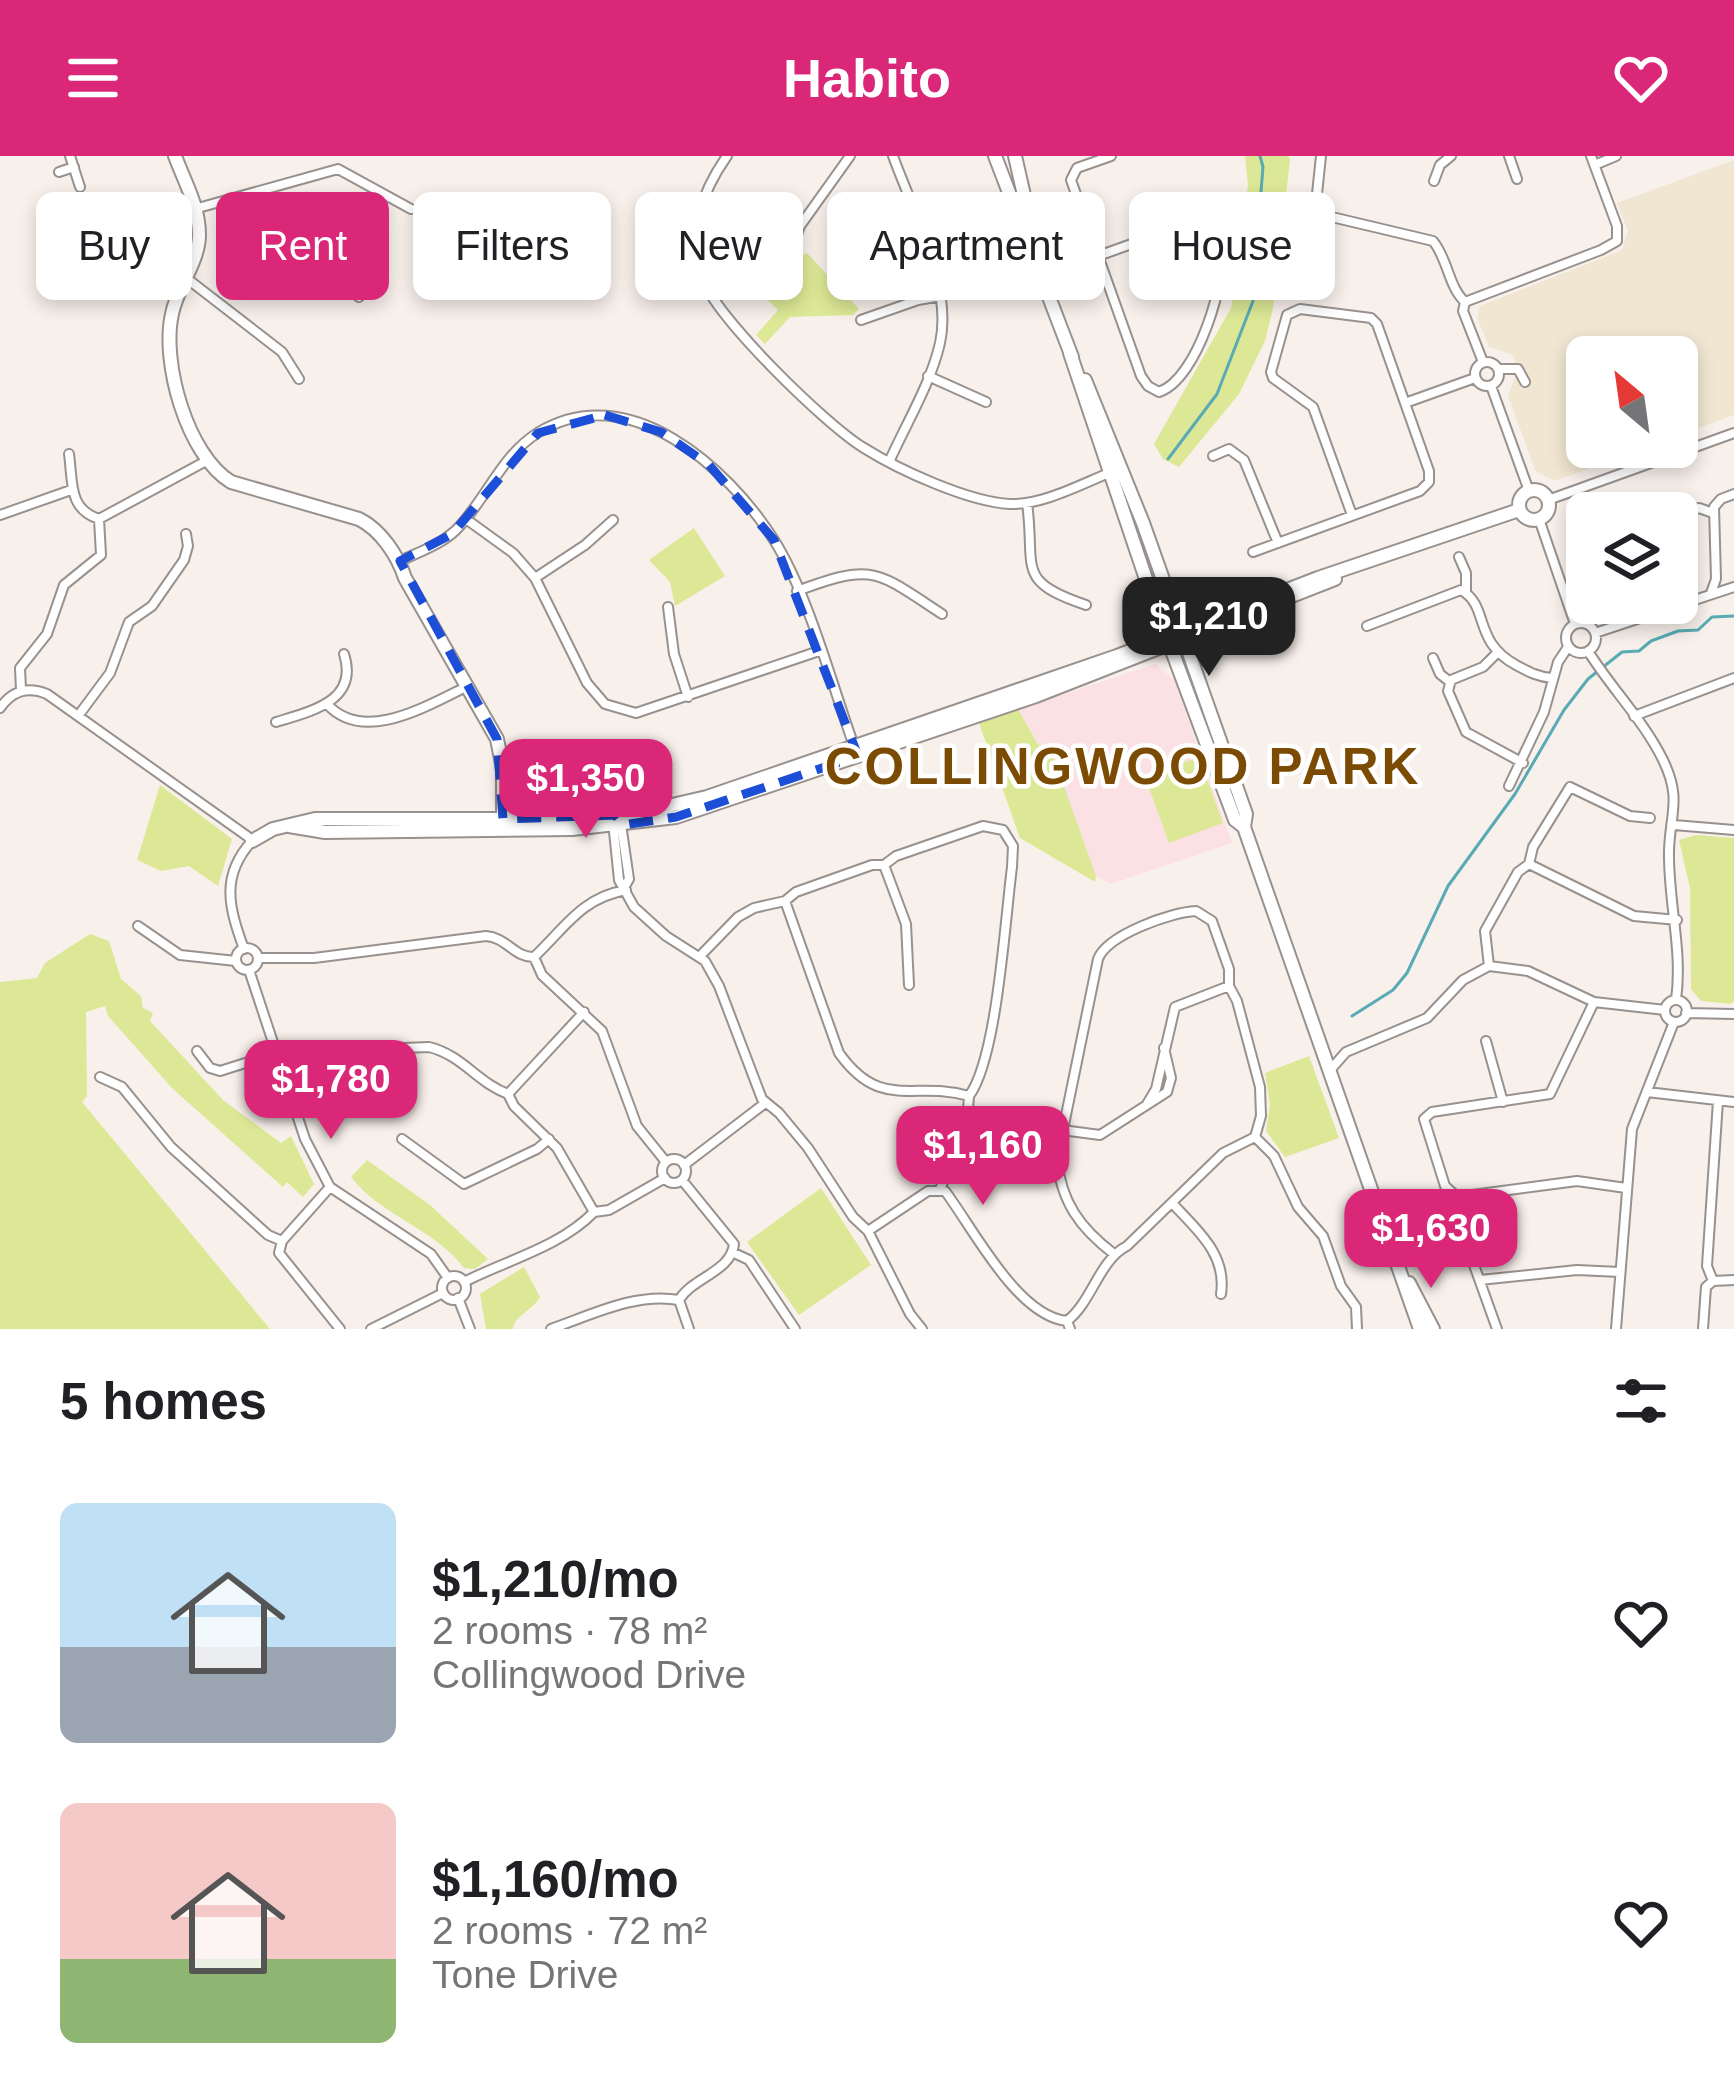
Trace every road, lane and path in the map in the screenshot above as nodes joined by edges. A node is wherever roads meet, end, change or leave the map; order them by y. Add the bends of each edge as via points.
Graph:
1 (70, 156) edge
2 (175, 156) edge
3 (727, 156) edge
4 (850, 156) edge
5 (893, 156) edge
6 (995, 156) edge
7 (1015, 156) edge
8 (1111, 156) edge
9 (1321, 156) edge
10 (1451, 156) edge
11 (1508, 156) edge
12 (1616, 156) edge
13 (1594, 160) edge
14 (74, 167) junction
15 (59, 172) dead end
16 (1517, 179) dead end
17 (1434, 181) dead end
18 (80, 187) dead end
19 (263, 192) edge
20 (380, 192) edge
21 (708, 192) edge
22 (905, 192) edge
23 (1008, 192) edge
24 (1022, 192) edge
25 (1077, 192) edge
26 (1317, 192) edge
27 (389, 197) edge
28 (216, 202) edge
29 (198, 208) junction
30 (411, 209) dead end
31 (1335, 219) edge
32 (803, 222) edge
33 (192, 261) edge
34 (1105, 276) edge
35 (192, 282) edge
36 (177, 300) edge
37 (713, 300) edge
38 (918, 300) edge
39 (941, 300) edge
40 (1048, 300) edge
41 (1215, 300) edge
42 (1465, 302) junction
43 (861, 320) dead end
44 (1484, 362) junction
45 (1498, 369) junction
46 (928, 376) junction
47 (1475, 378) junction
48 (299, 379) dead end
49 (1525, 382) dead end
50 (1491, 386) junction
51 (986, 402) dead end
52 (1405, 403) junction
53 (1734, 434) edge
54 (69, 454) dead end
55 (1213, 456) dead end
56 (206, 461) junction
57 (889, 462) junction
58 (1116, 471) junction
59 (71, 490) junction
60 (1529, 491) junction
61 (1734, 494) edge
62 (1548, 500) junction
63 (1027, 503) junction
64 (1698, 508) edge
65 (1519, 510) junction
66 (1713, 513) junction
67 (0, 515) edge
68 (1352, 515) junction
69 (100, 519) junction
70 (466, 519) junction
71 (1539, 519) junction
72 (613, 520) dead end
73 (186, 534) dead end
74 (1278, 543) junction
75 (1253, 552) dead end
76 (1459, 556) dead end
77 (400, 561) junction
78 (535, 578) junction
79 (1734, 587) edge
80 (797, 592) junction
81 (1466, 592) junction
82 (1710, 594) junction
83 (1086, 605) dead end
84 (668, 607) dead end
85 (942, 614) dead end
86 (1575, 625) junction
87 (1367, 626) dead end
88 (1595, 633) junction
89 (1185, 635) junction
90 (1170, 642) junction
91 (1568, 647) junction
92 (819, 651) junction
93 (1588, 651) junction
94 (344, 654) dead end
95 (1496, 654) junction
96 (1433, 658) dead end
97 (1552, 678) junction
98 (1734, 678) edge
99 (1450, 682) junction
100 (468, 686) junction
101 (21, 690) junction
102 (688, 697) junction
103 (327, 704) junction
104 (0, 708) edge
105 (78, 716) junction
106 (1634, 716) junction
107 (276, 722) dead end
108 (856, 751) junction
109 (1523, 763) junction
110 (1509, 786) dead end
111 (1651, 818) dead end
112 (616, 822) junction
113 (503, 825) junction
114 (1674, 825) junction
115 (1244, 827) junction
116 (1734, 830) edge
117 (252, 841) junction
118 (1529, 864) junction
119 (884, 865) junction
120 (625, 888) junction
121 (785, 901) junction
122 (1677, 920) junction
123 (138, 926) dead end
124 (244, 949) junction
125 (701, 956) junction
126 (258, 958) junction
127 (534, 958) junction
128 (236, 961) junction
129 (1489, 966) junction
130 (249, 970) junction
131 (909, 985) dead end
132 (1229, 986) junction
133 (1676, 1000) junction
134 (1594, 1002) junction
135 (1665, 1010) junction
136 (584, 1012) junction
137 (1687, 1012) junction
138 (1734, 1014) edge
139 (1675, 1022) junction
140 (1486, 1041) dead end
141 (197, 1051) dead end
142 (1322, 1051) junction
143 (1346, 1052) junction
144 (277, 1053) junction
145 (1329, 1072) junction
146 (100, 1077) dead end
147 (1647, 1092) junction
148 (508, 1094) junction
149 (969, 1096) junction
150 (1718, 1101) junction
151 (1503, 1102) junction
152 (1734, 1102) edge
153 (764, 1104) junction
154 (1062, 1130) junction
155 (1255, 1137) junction
156 (401, 1139) dead end
157 (549, 1139) junction
158 (667, 1162) junction
159 (684, 1165) junction
160 (665, 1178) junction
161 (682, 1180) junction
162 (330, 1187) junction
163 (1626, 1188) junction
164 (940, 1189) junction
165 (1456, 1198) junction
166 (1172, 1203) junction
167 (594, 1211) junction
168 (868, 1231) junction
169 (282, 1241) junction
170 (734, 1252) junction
171 (1114, 1253) junction
172 (1400, 1266) junction
173 (1620, 1272) junction
174 (448, 1278) junction
175 (1480, 1280) junction
176 (1734, 1280) edge
177 (1713, 1281) junction
178 (464, 1282) junction
179 (443, 1293) junction
180 (1221, 1294) dead end
181 (458, 1298) junction
182 (680, 1300) junction
183 (1068, 1325) edge
184 (340, 1329) edge
185 (371, 1329) edge
186 (470, 1329) edge
187 (551, 1329) edge
188 (689, 1329) edge
189 (795, 1329) edge
190 (922, 1329) edge
191 (1357, 1329) edge
192 (1420, 1329) edge
193 (1433, 1329) edge
194 (1497, 1329) edge
195 (1616, 1329) edge
196 (1703, 1329) edge

1 - 14 street
2 - 29 street
3 - 21 street
4 - 32 street
5 - 22 street
6 - 23 street
7 - 24 street
8 - 25 street via 1077,168
9 - 26 street
10 - 17 street
11 - 16 street
12 - 13 street
13 - 42 street via 1617,241
14 - 15 street
14 - 18 street
19 - 20 street via 338,169
27 - 30 street
28 - 29 street
29 - 33 street
31 - 42 street via 1433,241
34 - 41 street via 1141,376 1160,392 1180,380
35 - 48 street via 281,352
36 - 56 street via 168,355
37 - 57 street via 849,438
38 - 43 street
39 - 46 street via 940,343
40 - 58 street
42 - 44 street
44 - 45 street
44 - 47 street
45 - 49 street via 1518,369
45 - 50 street
46 - 51 street
46 - 57 street
47 - 50 street
47 - 52 street
50 - 60 street
52 - 68 street via 1429,482
52 - 68 street via 1371,318 1300,309 1287,315 1271,372 1313,407
53 - 62 street
54 - 59 street
55 - 74 street via 1229,449 1244,460
56 - 69 street
56 - 77 street via 231,482 370,524
57 - 63 street via 977,498
58 - 63 street
58 - 89 street
58 - 90 street
59 - 67 street
59 - 69 street via 84,513
60 - 62 street
60 - 65 street
61 - 66 street
62 - 71 street
63 - 83 street via 1039,583
64 - 66 street
65 - 71 street
65 - 89 street
66 - 82 street
68 - 74 street
69 - 101 street via 100,554 64,585 47,634 20,668
70 - 77 street
70 - 78 street
70 - 80 street via 505,461 538,433 586,416 624,418 661,432 731,487 774,540
71 - 86 street
72 - 78 street
73 - 105 street via 184,560 129,622 110,673
74 - 75 street
76 - 81 street
77 - 100 street
78 - 102 street via 605,704 636,713
79 - 82 street
80 - 85 street via 850,572 874,573
80 - 92 street
81 - 87 street
81 - 95 street
82 - 88 street
84 - 102 street
86 - 88 street
86 - 91 street
88 - 93 street
89 - 90 street
89 - 115 street
90 - 108 street
90 - 115 street
91 - 93 street
91 - 97 street
92 - 102 street
92 - 108 street
93 - 106 street
94 - 103 street via 349,678
95 - 97 street
95 - 99 street
96 - 99 street
97 - 109 street
98 - 106 street
99 - 109 street via 1466,732
100 - 103 street via 375,721 349,719
100 - 113 street via 499,747
101 - 104 street
101 - 105 street via 47,694
103 - 107 street
105 - 117 street
106 - 114 street via 1673,786
108 - 112 street
109 - 110 street
111 - 118 street via 1570,787
112 - 113 street
112 - 120 street
113 - 117 street via 315,819
114 - 116 street
114 - 122 street
115 - 142 street
117 - 124 street via 229,884
118 - 122 street via 1634,916
118 - 129 street via 1485,931
119 - 121 street
119 - 131 street via 906,924
119 - 149 street via 983,826 1004,830 1013,846 988,1054
120 - 125 street via 642,917
120 - 127 street via 582,905
121 - 125 street via 738,917
121 - 149 street via 839,1053 854,1074 896,1094
122 - 133 street
123 - 128 street via 180,955
124 - 126 street
124 - 128 street
125 - 153 street
126 - 127 street via 487,936
126 - 130 street
127 - 136 street
128 - 130 street
129 - 134 street via 1528,971
129 - 143 street via 1427,1018
130 - 144 street
132 - 154 street via 1175,1006 1146,1105 1100,1135
132 - 154 street via 1213,924 1196,911 1108,942
132 - 155 street via 1260,1087
133 - 135 street
133 - 137 street
134 - 135 street
134 - 151 street via 1555,1090
135 - 139 street
136 - 148 street
136 - 158 street via 602,1031 637,1126
137 - 138 street
137 - 139 street
139 - 147 street
140 - 151 street
141 - 144 street via 220,1071
142 - 143 street
142 - 145 street
143 - 145 street
144 - 148 street via 429,1047 460,1058
144 - 162 street via 304,1138
145 - 172 street
146 - 169 street via 122,1087 171,1147
147 - 150 street
147 - 163 street via 1632,1129
148 - 157 street
149 - 164 street
150 - 152 street
150 - 177 street via 1707,1266
151 - 165 street via 1424,1119
153 - 159 street
153 - 168 street via 808,1148
154 - 171 street via 1058,1159 1068,1205
155 - 166 street via 1223,1154
155 - 191 street via 1323,1236 1356,1307
156 - 157 street via 464,1184
157 - 167 street
158 - 159 street
158 - 160 street
159 - 161 street
160 - 161 street
160 - 167 street
161 - 170 street
162 - 169 street
162 - 174 street via 431,1254
163 - 165 street via 1577,1181
163 - 173 street
164 - 168 street
164 - 183 street via 1003,1277
165 - 175 street
166 - 171 street
166 - 180 street via 1215,1254
167 - 178 street via 537,1249
168 - 190 street
169 - 184 street via 280,1257
170 - 182 street
170 - 189 street via 754,1266
171 - 183 street
172 - 192 street
172 - 193 street
173 - 175 street
173 - 195 street
174 - 178 street
174 - 179 street
175 - 194 street
176 - 177 street
177 - 196 street
178 - 181 street
179 - 181 street
179 - 185 street
181 - 186 street
182 - 187 street via 634,1301
182 - 188 street

